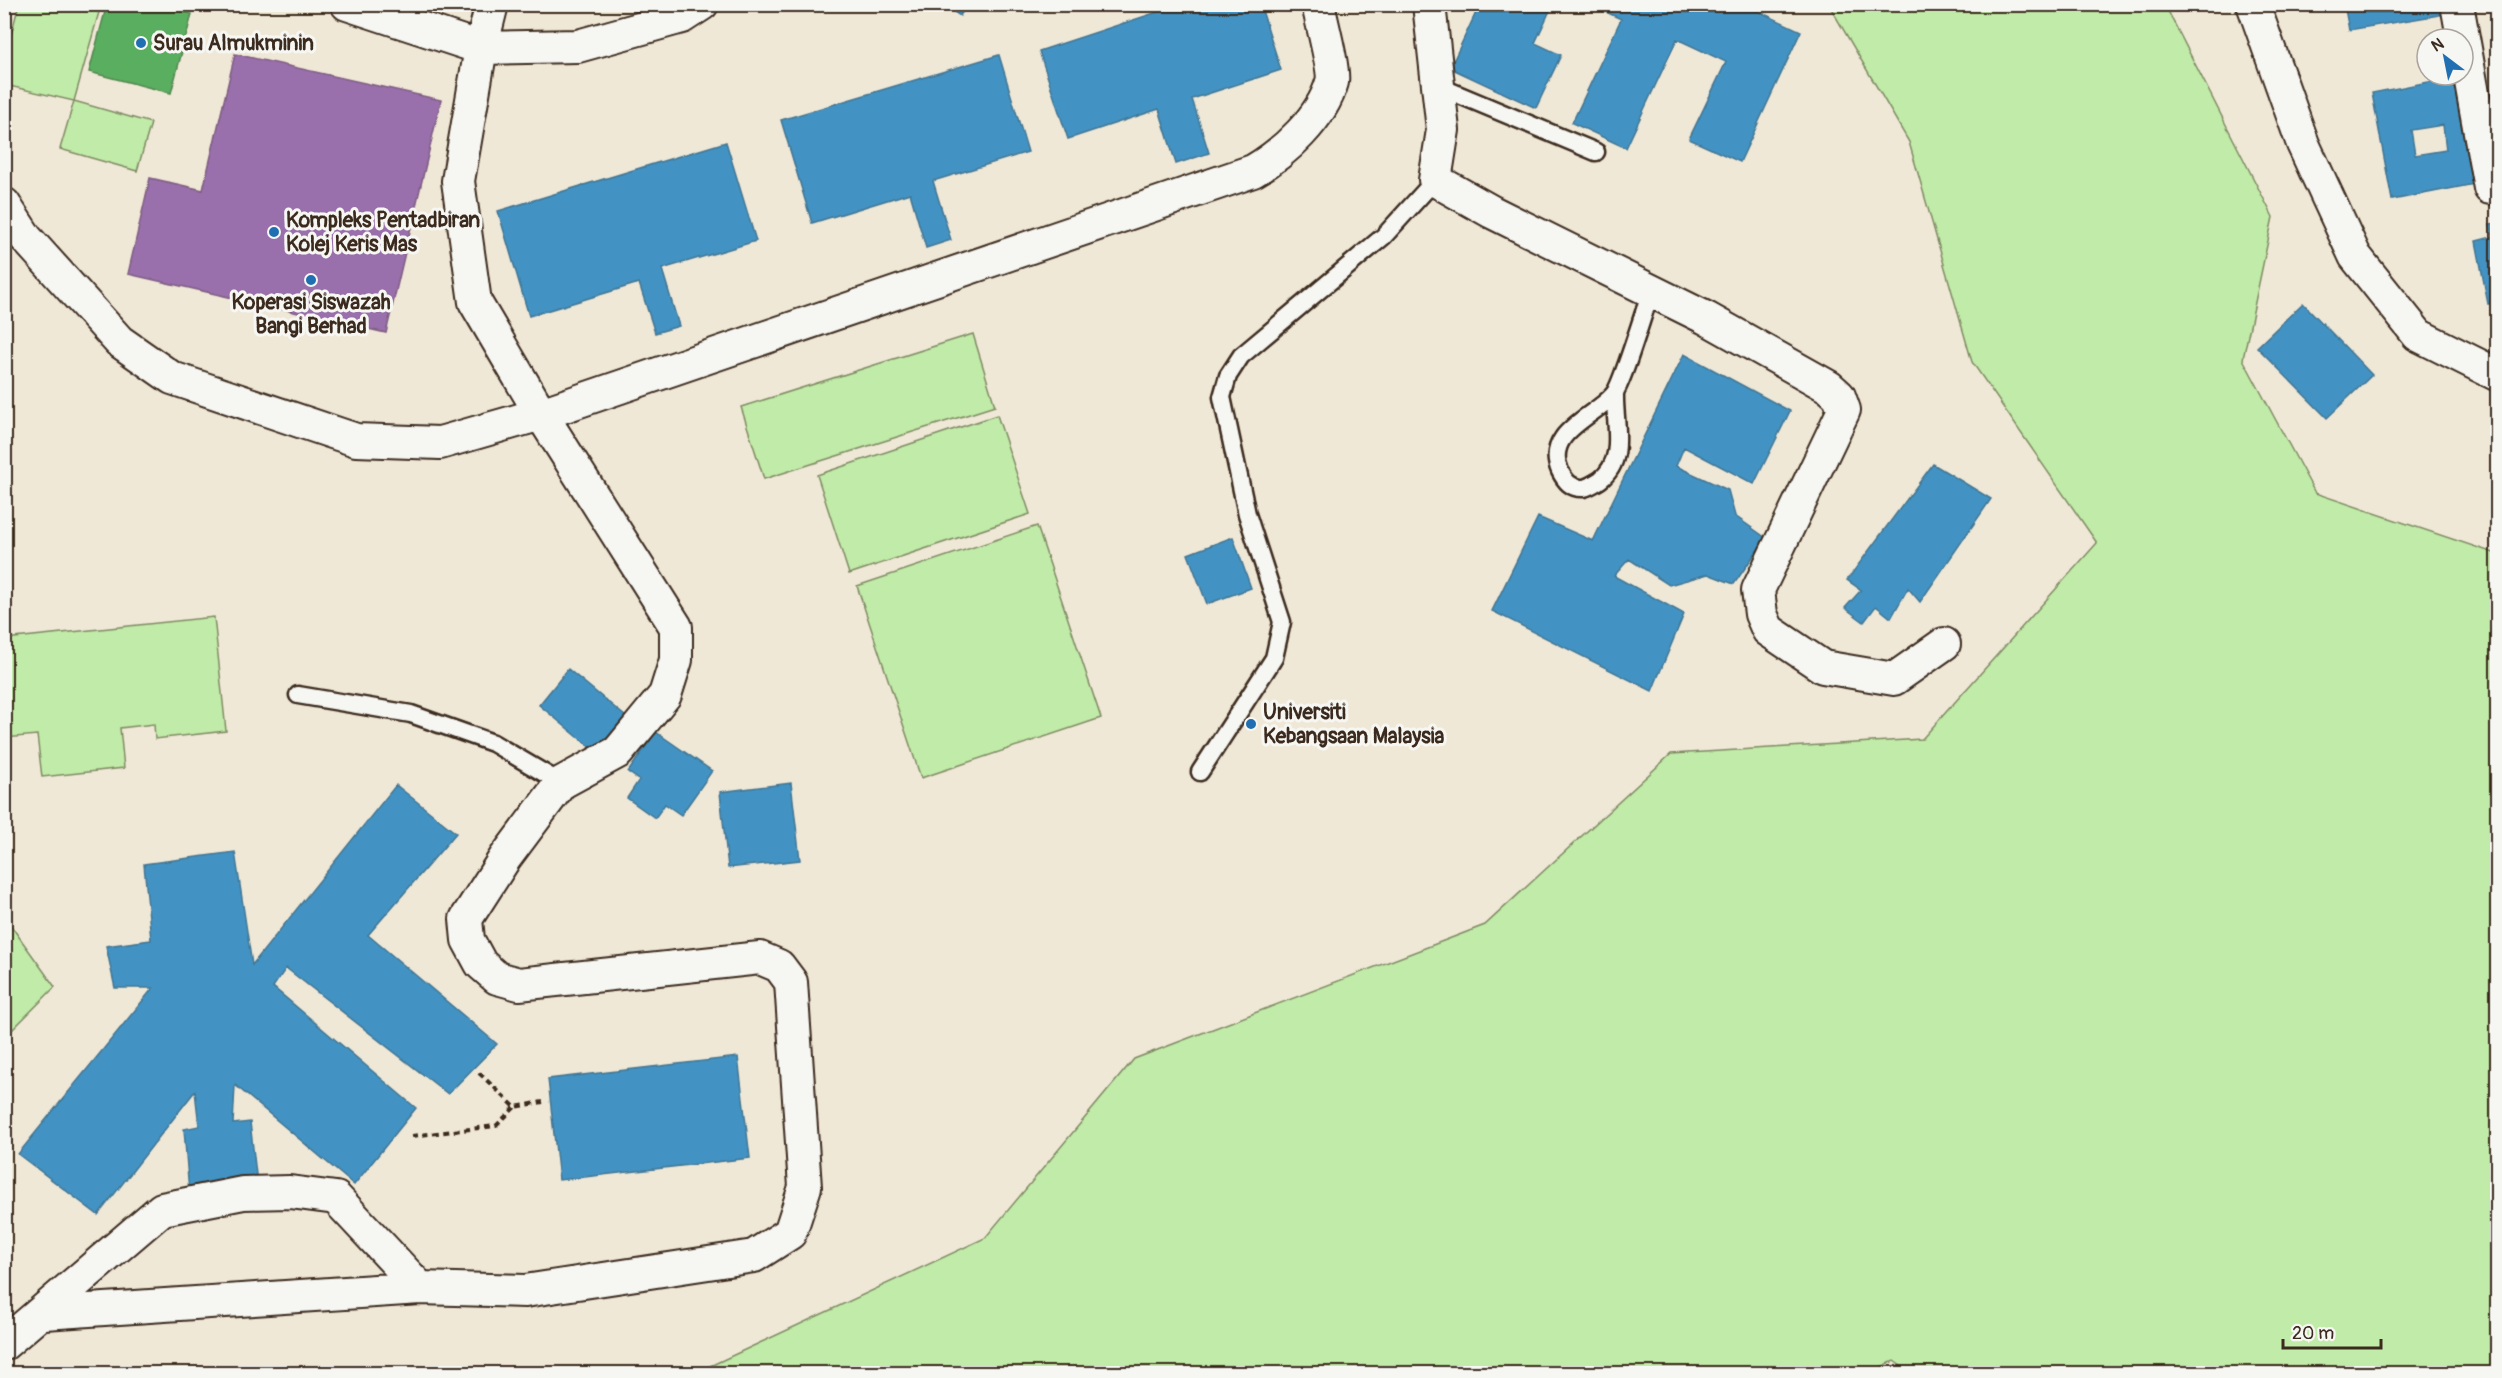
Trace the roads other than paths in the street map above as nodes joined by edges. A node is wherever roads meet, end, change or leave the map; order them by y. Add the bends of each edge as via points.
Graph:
1 (347, 4) edge
2 (492, 4) edge
3 (702, 4) edge
4 (1318, 4) edge
5 (1429, 4) edge
6 (2253, 4) edge
7 (2457, 4) edge
8 (481, 48) junction
9 (1438, 86) junction
10 (1596, 152) dead end
11 (1435, 180) junction
12 (2490, 188) dead end
13 (4, 204) edge
14 (1651, 292) junction
15 (2498, 375) edge
16 (1615, 394) junction
17 (541, 414) junction
18 (1944, 644) dead end
19 (298, 695) dead end
20 (1200, 772) dead end
21 (561, 783) junction
22 (420, 1288) junction
23 (44, 1313) junction
24 (4, 1344) edge

1 - 8 street
2 - 8 street
3 - 8 street via 682,17 578,46
4 - 17 street via 1333,81 1300,134 1280,156 1253,171
5 - 9 street
6 - 15 street via 2303,144 2355,256 2418,335
7 - 12 street
8 - 17 street via 458,182 475,302
9 - 10 lane
9 - 11 street via 1443,130
11 - 14 street
11 - 20 lane via 1384,236 1241,356 1228,376 1222,398 1247,514 1282,622 1274,658
13 - 17 street via 26,238 119,341 172,378 356,440 440,443
14 - 16 lane
14 - 18 street via 1830,387 1842,403 1844,410 1758,590 1768,630 1823,667 1894,679
16 - 16 lane via 1568,430 1558,447 1557,463 1564,480 1573,487 1586,488 1598,482 1616,459
17 - 21 street via 676,627 676,660 665,695 618,752
19 - 21 lane via 411,714 493,743
21 - 22 street via 466,919 468,940 481,964 496,978 519,984 760,958 779,966 791,982 805,1187 790,1233 754,1256 525,1291
22 - 23 street
22 - 23 street via 336,1198 290,1192 243,1193 162,1209
23 - 24 street

